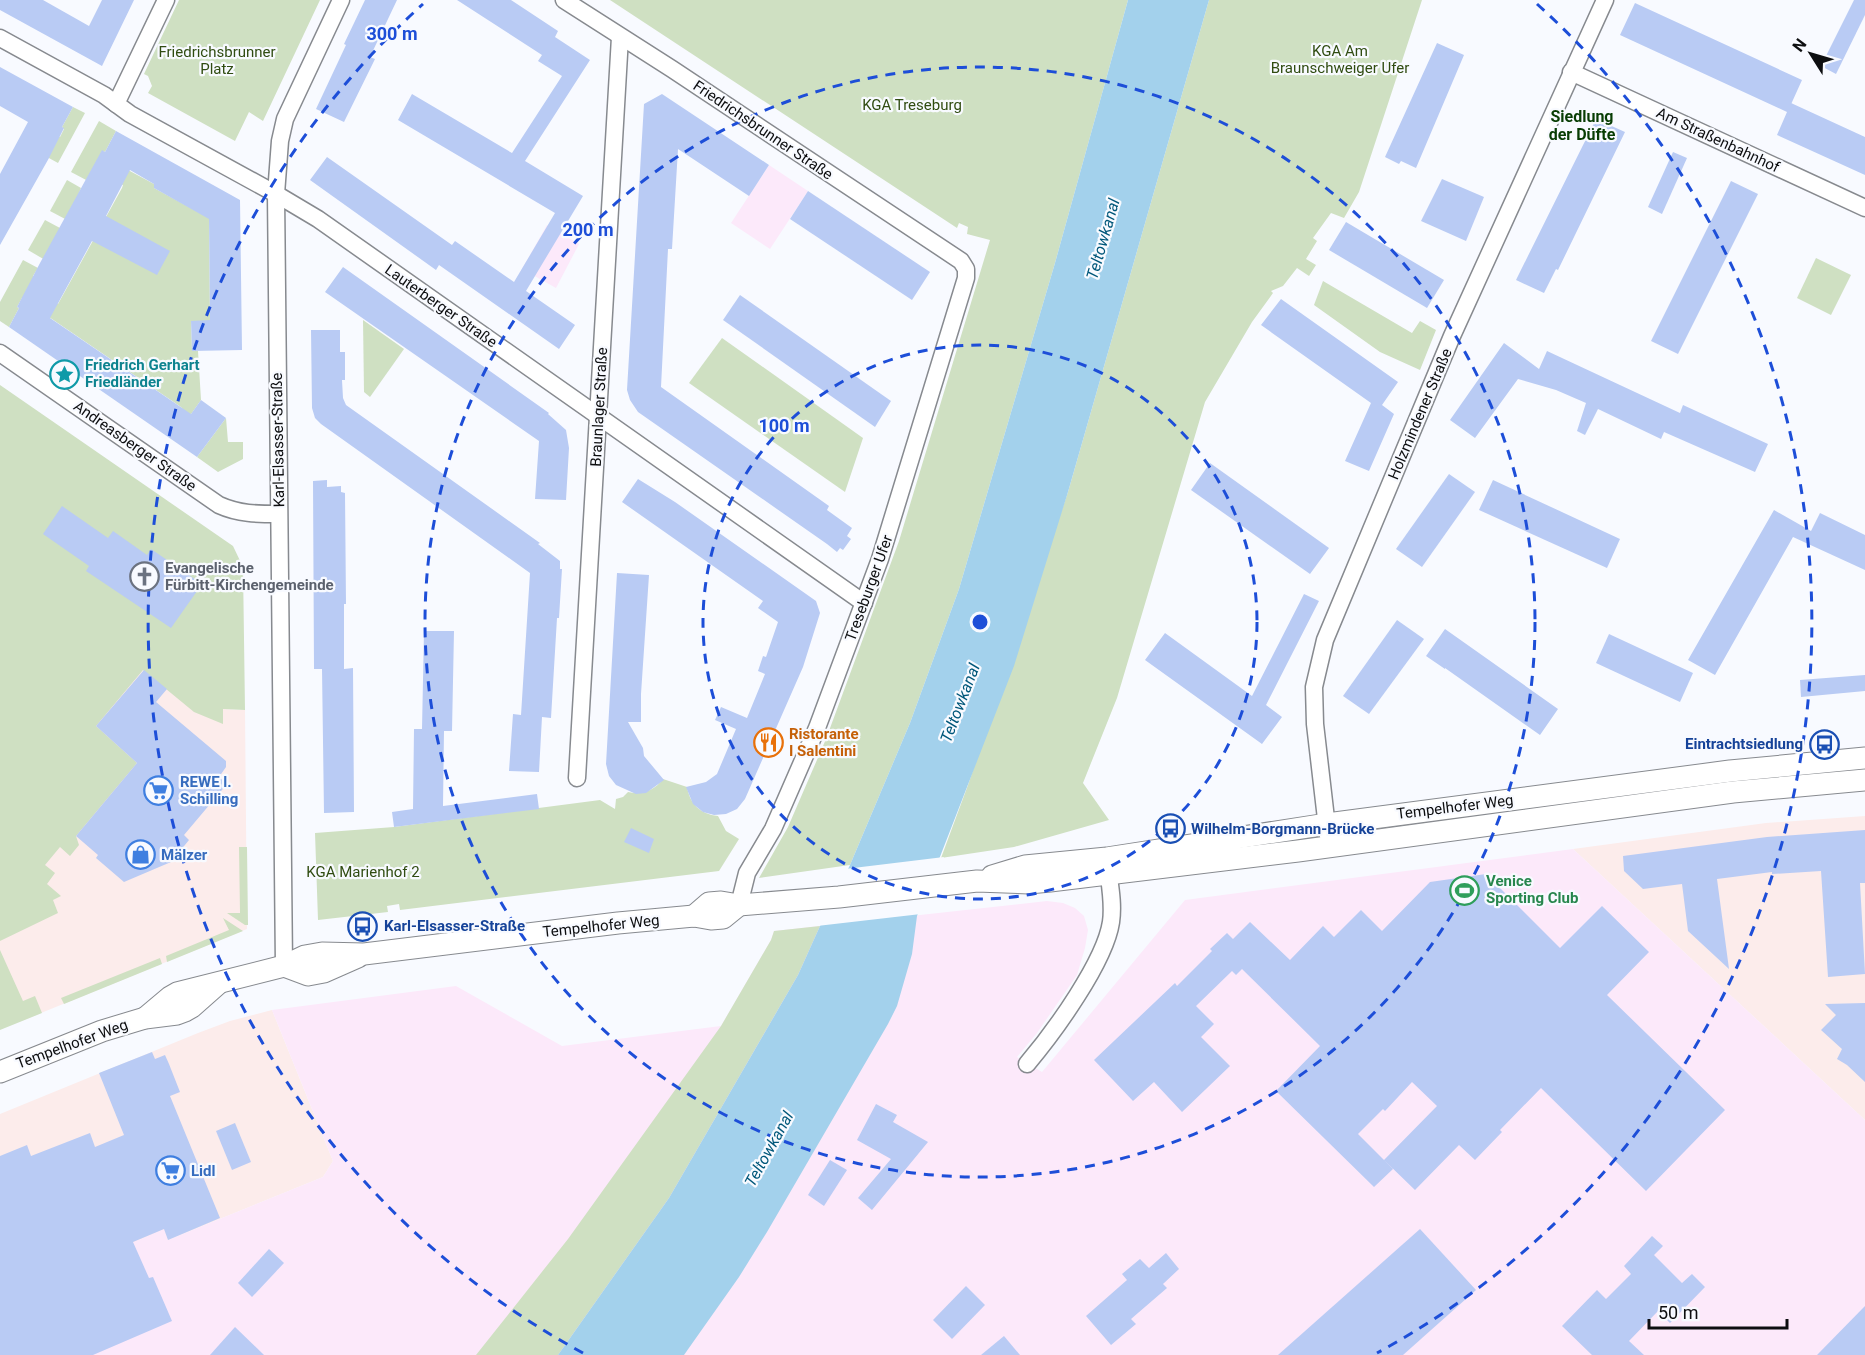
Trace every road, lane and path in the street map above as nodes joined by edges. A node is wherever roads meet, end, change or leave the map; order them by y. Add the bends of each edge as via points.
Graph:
1 (166, 0) edge
2 (341, 0) edge
3 (564, 0) edge
4 (1605, 0) edge
5 (620, 37) junction
6 (0, 38) edge
7 (1571, 72) junction
8 (116, 104) junction
9 (276, 194) junction
10 (1865, 208) edge
11 (961, 261) joint
12 (0, 353) edge
13 (598, 416) junction
14 (278, 514) junction
15 (864, 603) junction
16 (1865, 758) edge
17 (577, 778) dead end
18 (1865, 780) edge
19 (1327, 824) junction
20 (1330, 847) junction
21 (1108, 866) junction
22 (739, 905) junction
23 (284, 966) junction
24 (1027, 1064) dead end
25 (0, 1072) edge

1 - 8 street
2 - 9 street, Karl-Elsasser-Straße via 285,119
3 - 5 street, Friedrichsbrunner Straße
4 - 7 street, Holzmindener Straße
5 - 11 street, Friedrichsbrunner Straße
5 - 13 street, Braunlager Straße
6 - 8 street, Lauterberger Straße
7 - 10 street, Am Straßenbahnhof
7 - 19 street, Holzmindener Straße via 1456,327 1325,640 1314,687
8 - 9 street, Lauterberger Straße
9 - 13 street, Lauterberger Straße via 318,219
9 - 14 street, Karl-Elsasser-Straße
11 - 15 street, Treseburger Ufer via 966,278
12 - 14 street, Andreasberger Straße via 219,505 245,513
13 - 15 street, Lauterberger Straße
13 - 17 street, Braunlager Straße
14 - 23 street, Karl-Elsasser-Straße
15 - 22 street, Treseburger Ufer via 817,728 776,821 744,880
16 - 19 street, Tempelhofer Weg via 1730,771
18 - 20 street, Tempelhofer Weg via 1721,794
19 - 20 street, Holzmindener Straße
19 - 21 street, Tempelhofer Weg
20 - 21 street, Tempelhofer Weg
21 - 22 street, Tempelhofer Weg via 1029,883 977,881
21 - 24 street via 1113,909 1107,938 1074,1000
22 - 23 street, Tempelhofer Weg via 723,918 694,916 618,923 364,954 308,975
23 - 25 street, Tempelhofer Weg via 218,984 192,1007 177,1014 145,1018 89,1036

